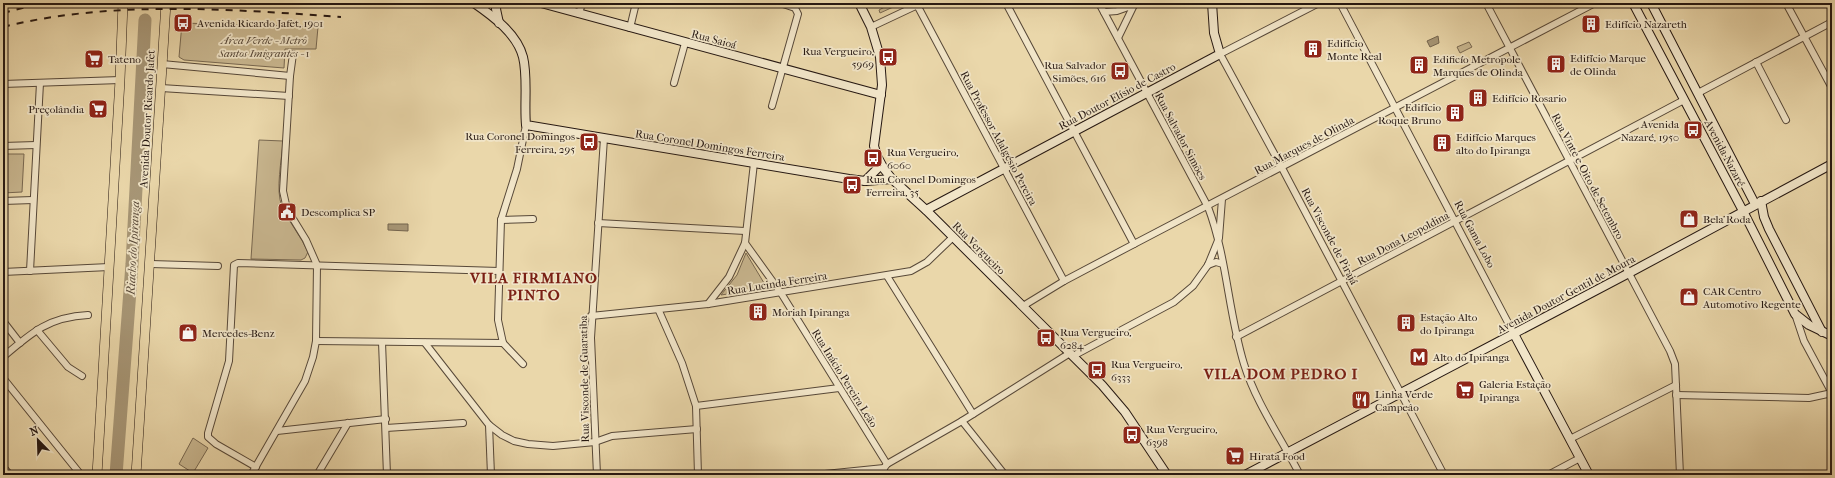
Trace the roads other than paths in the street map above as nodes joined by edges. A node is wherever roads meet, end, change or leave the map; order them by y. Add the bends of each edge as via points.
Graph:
1 (123, 3) edge
2 (166, 3) edge
3 (475, 3) edge
4 (497, 3) edge
5 (541, 3) edge
6 (582, 3) edge
7 (636, 3) edge
8 (780, 3) edge
9 (859, 3) edge
10 (1006, 3) edge
11 (1099, 3) edge
12 (1212, 3) edge
13 (1319, 3) edge
14 (1340, 3) edge
15 (1486, 3) edge
16 (1595, 3) edge
17 (1633, 3) edge
18 (1651, 3) edge
19 (1786, 3) edge
20 (919, 4) edge
21 (1134, 4) edge
22 (1104, 12) junction
23 (579, 14) junction
24 (1832, 22) edge
25 (500, 23) junction
26 (871, 27) junction
27 (630, 28) junction
28 (1804, 36) junction
29 (1118, 38) junction
30 (685, 43) junction
31 (1509, 48) junction
32 (294, 54) dead end
33 (1220, 54) junction
34 (1756, 62) junction
35 (162, 64) junction
36 (782, 69) junction
37 (290, 76) junction
38 (120, 80) junction
39 (40, 83) junction
40 (674, 83) dead end
41 (3, 84) edge
42 (161, 88) junction
43 (1832, 88) edge
44 (1147, 92) junction
45 (1698, 93) junction
46 (881, 95) junction
47 (289, 96) junction
48 (1684, 100) junction
49 (772, 106) dead end
50 (1396, 109) junction
51 (1786, 120) dead end
52 (526, 125) junction
53 (1074, 131) junction
54 (604, 138) junction
55 (36, 145) junction
56 (3, 146) edge
57 (1569, 162) junction
58 (754, 163) junction
59 (1832, 164) edge
60 (881, 165) junction
61 (1004, 168) junction
62 (1282, 168) junction
63 (892, 179) junction
64 (866, 181) junction
65 (1222, 199) junction
66 (33, 200) junction
67 (1738, 200) junction
68 (3, 201) edge
69 (1758, 202) junction
70 (1208, 206) junction
71 (926, 210) junction
72 (1743, 211) junction
73 (1731, 217) junction
74 (533, 219) dead end
75 (501, 220) junction
76 (1456, 222) junction
77 (598, 224) junction
78 (745, 231) junction
79 (952, 238) junction
80 (1218, 238) junction
81 (745, 243) junction
82 (1134, 244) junction
83 (151, 264) junction
84 (1223, 264) junction
85 (317, 265) junction
86 (1208, 265) junction
87 (218, 266) dead end
88 (109, 267) junction
89 (499, 270) junction
90 (30, 271) junction
91 (3, 272) edge
92 (1628, 273) junction
93 (887, 276) junction
94 (1064, 281) junction
95 (1342, 282) junction
96 (781, 293) junction
97 (708, 304) junction
98 (1022, 306) junction
99 (659, 311) junction
100 (1795, 314) junction
101 (88, 315) dead end
102 (592, 316) junction
103 (3, 321) edge
104 (37, 330) junction
105 (1822, 332) junction
106 (1514, 334) junction
107 (1832, 336) edge
108 (1236, 337) junction
109 (316, 340) junction
110 (20, 342) junction
111 (382, 342) junction
112 (425, 343) junction
113 (503, 343) junction
114 (1071, 355) junction
115 (3, 357) edge
116 (523, 364) dead end
117 (82, 376) dead end
118 (3, 378) edge
119 (1676, 385) junction
120 (839, 388) junction
121 (1401, 393) junction
122 (1832, 393) edge
123 (1676, 395) junction
124 (696, 406) junction
125 (973, 414) junction
126 (386, 419) junction
127 (962, 421) junction
128 (348, 423) junction
129 (463, 423) dead end
130 (489, 425) junction
131 (386, 428) junction
132 (697, 429) junction
133 (277, 431) junction
134 (1570, 439) junction
135 (595, 442) junction
136 (1288, 452) junction
137 (1580, 458) junction
138 (885, 466) junction
139 (3, 467) edge
140 (256, 467) junction
141 (387, 472) edge
142 (1803, 474) edge
143 (10, 475) edge
144 (81, 475) edge
145 (97, 475) edge
146 (136, 475) edge
147 (251, 475) edge
148 (317, 475) edge
149 (383, 475) edge
150 (491, 475) edge
151 (597, 475) edge
152 (698, 475) edge
153 (815, 475) edge
154 (879, 475) edge
155 (1004, 475) edge
156 (1167, 475) edge
157 (1245, 475) edge
158 (1300, 475) edge
159 (1444, 475) edge
160 (1548, 475) edge
161 (1589, 475) edge
162 (1680, 475) edge
163 (1812, 475) edge

1 - 38 main road
2 - 35 main road, Avenida Doutor Ricardo Jafet
3 - 25 main road
4 - 25 main road
5 - 23 main road, Rua Saioá
6 - 23 street
7 - 27 street
8 - 36 street via 795,8 798,14
9 - 26 main road, Rua Vergueiro
10 - 53 street
11 - 22 street, Rua Salvador Simões
12 - 33 main road, Rua Visconde de Pirajá via 1214,33
13 - 33 street, Rua Doutor Elísio de Castro
14 - 50 street, Rua Gama Lobo
15 - 31 street, Rua Vinte e Oito de Setembro
16 - 31 street, Rua Marques de Olinda
17 - 48 main road, Avenida Nazaré
18 - 45 main road, Avenida Nazaré
19 - 28 street
20 - 26 street
20 - 61 street, Rua Professor Adalgésio Pereira
21 - 22 street via 1117,11
21 - 29 street
22 - 29 street, Rua Salvador Simões
23 - 27 main road, Rua Saioá
24 - 28 street
25 - 52 main road via 516,42 522,56
26 - 46 main road, Rua Vergueiro via 880,57
27 - 30 main road, Rua Saioá
28 - 34 street
28 - 43 street
29 - 44 street, Rua Salvador Simões
30 - 36 main road, Rua Saioá
30 - 40 street
31 - 50 street, Rua Marques de Olinda
31 - 57 street, Rua Vinte e Oito de Setembro
32 - 37 street
33 - 44 main road, Rua Doutor Elísio de Castro
33 - 62 street, Rua Visconde de Pirajá
34 - 45 street
34 - 51 street
35 - 37 street
35 - 42 main road, Avenida Doutor Ricardo Jafet
36 - 46 main road, Rua Saioá
36 - 49 street
37 - 47 street
38 - 39 street
38 - 88 main road
39 - 41 street
39 - 55 street
42 - 47 street
42 - 83 main road, Avenida Doutor Ricardo Jafet
44 - 53 main road, Rua Doutor Elísio de Castro
44 - 70 street, Rua Salvador Simões
45 - 69 main road, Avenida Nazaré
46 - 60 main road, Rua Vergueiro via 874,137 875,152
47 - 85 street via 283,191 287,209 306,240
48 - 57 street, Rua Dona Leopoldina
48 - 67 main road, Avenida Nazaré
50 - 62 street, Rua Marques de Olinda
50 - 76 street, Rua Gama Lobo
52 - 54 main road, Rua Coronel Domingos Ferreira
52 - 75 street via 517,169
53 - 61 main road, Rua Doutor Elísio de Castro
53 - 82 street
54 - 58 main road, Rua Coronel Domingos Ferreira
54 - 77 street, Rua Visconde de Guaratiba
55 - 56 street
55 - 66 street
57 - 76 street, Rua Dona Leopoldina
57 - 92 street, Rua Vinte e Oito de Setembro
58 - 64 main road, Rua Coronel Domingos Ferreira
58 - 78 street
59 - 69 main road, Avenida Doutor Gentil de Moura
60 - 63 main road, Rua Vergueiro
60 - 64 main road
61 - 71 main road, Rua Doutor Elísio de Castro
61 - 94 street, Rua Professor Adalgésio Pereira
62 - 65 street, Rua Marques de Olinda
62 - 95 street, Rua Visconde de Pirajá
63 - 64 main road, Rua Coronel Domingos Ferreira
63 - 71 main road, Rua Vergueiro
65 - 70 street, Rua Marques de Olinda
65 - 80 street, Rua Salvador Simões
66 - 68 street
66 - 90 street
67 - 72 main road, Avenida Nazaré
67 - 73 main road
69 - 72 main road, Avenida Doutor Gentil de Moura
69 - 105 main road, Avenida Nazaré via 1769,229
70 - 80 street, Rua Salvador Simões
70 - 82 street, Rua Marques de Olinda
71 - 79 main road, Rua Vergueiro
72 - 73 main road, Avenida Doutor Gentil de Moura
72 - 100 main road, Avenida Nazaré
73 - 92 main road, Avenida Doutor Gentil de Moura
74 - 75 street
75 - 89 street
76 - 95 street, Rua Dona Leopoldina
76 - 106 street, Rua Gama Lobo
77 - 78 street
77 - 102 street, Rua Visconde de Guaratiba
78 - 81 street
79 - 93 street, Rua Lucinda Ferreira via 920,267
79 - 98 main road, Rua Vergueiro
80 - 84 street, Rua Salvador Simões
80 - 86 street
81 - 96 street, Rua Inácio Pereira Leão
81 - 97 street via 729,277
82 - 94 street, Rua Marques de Olinda
83 - 87 street
83 - 146 main road, Avenida Doutor Ricardo Jafet
84 - 86 street via 1216,262
84 - 108 street, Rua Salvador Simões
85 - 89 street
85 - 109 street
85 - 140 street via 234,265 228,361 208,427 208,437
86 - 114 street via 1193,286 1174,302
88 - 90 street
88 - 145 main road
89 - 113 street via 498,320
90 - 91 street
92 - 106 main road, Avenida Doutor Gentil de Moura
92 - 119 street, Rua Vinte e Oito de Setembro via 1670,351
93 - 96 street, Rua Lucinda Ferreira
93 - 125 street
94 - 98 street, Rua Marques de Olinda
95 - 108 street, Rua Dona Leopoldina
95 - 121 street, Rua Visconde de Pirajá
96 - 97 street, Rua Lucinda Ferreira
96 - 120 street, Rua Inácio Pereira Leão
97 - 99 street, Rua Lucinda Ferreira
98 - 114 main road, Rua Vergueiro
99 - 102 street, Rua Lucinda Ferreira
99 - 124 street via 682,363
100 - 105 main road, Avenida Nazaré
100 - 122 street, Avenida Nazaré via 1804,341
101 - 104 street via 58,319
102 - 135 street, Rua Visconde de Guaratiba
103 - 110 street
104 - 110 street
104 - 117 street via 68,368
105 - 107 main road, Avenida Nazaré
106 - 121 main road, Avenida Doutor Gentil de Moura
106 - 134 main road, Rua Gama Lobo
108 - 136 street, Rua Salvador Simões via 1251,384
109 - 111 street
109 - 133 street via 305,381
110 - 115 street
111 - 112 street
111 - 126 street
112 - 113 street
112 - 130 street
113 - 116 street
114 - 125 street
114 - 156 main road, Rua Vergueiro via 1125,412
118 - 144 street
119 - 123 street, Rua Vinte e Oito de Setembro
119 - 134 street
120 - 124 street
120 - 138 street, Rua Inácio Pereira Leão
121 - 136 main road, Avenida Doutor Gentil de Moura
121 - 159 street, Rua Visconde de Pirajá
122 - 123 street via 1809,398
123 - 162 street, Rua Vinte e Oito de Setembro
124 - 132 street
125 - 127 street
126 - 128 street
126 - 131 street
127 - 138 street
127 - 155 street
128 - 133 street
128 - 148 street
129 - 131 street
130 - 135 street via 514,441 528,444 553,446
130 - 150 street
131 - 141 street
132 - 135 street via 612,436
132 - 152 street
133 - 140 street
134 - 137 main road, Rua Gama Lobo
135 - 151 street, Rua Visconde de Guaratiba
136 - 157 main road, Avenida Doutor Gentil de Moura
136 - 158 street, Rua Salvador Simões
137 - 160 street
137 - 161 main road, Rua Gama Lobo
138 - 153 street
138 - 154 street
139 - 143 street
140 - 147 street
141 - 149 street
142 - 162 street
142 - 163 street

